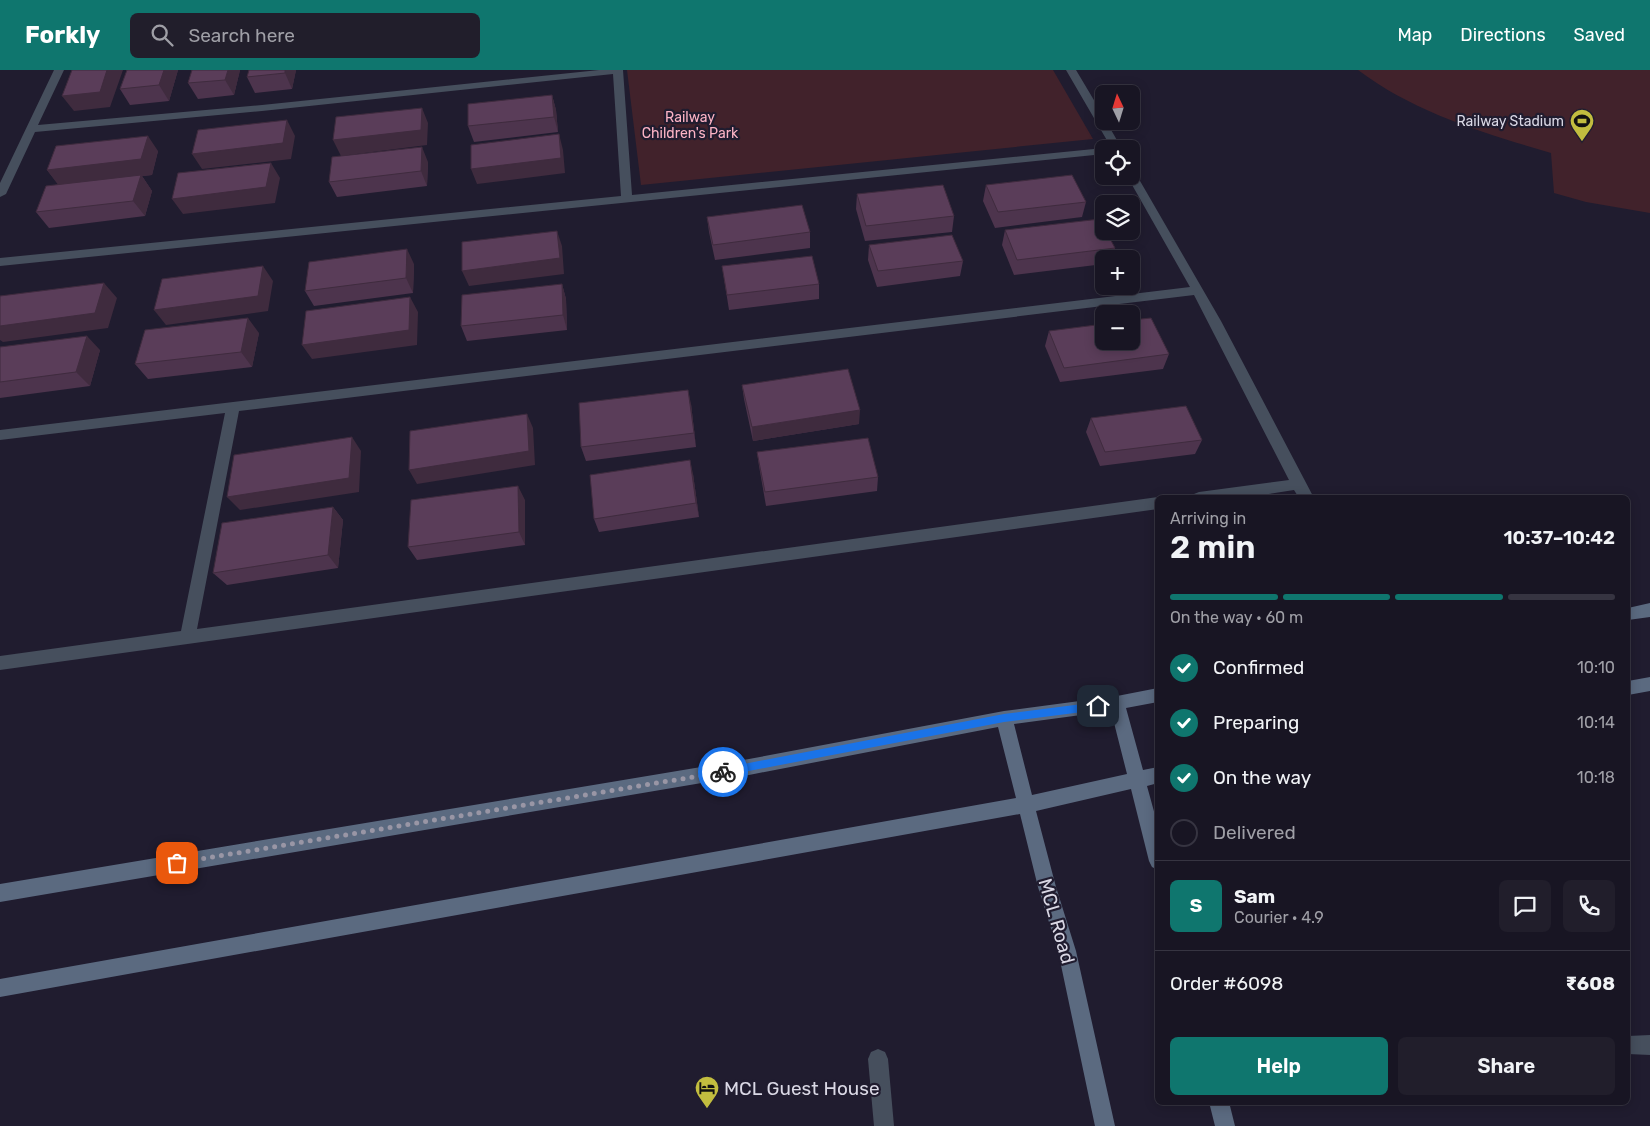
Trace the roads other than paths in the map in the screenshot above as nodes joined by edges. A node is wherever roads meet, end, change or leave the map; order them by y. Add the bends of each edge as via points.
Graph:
1 (59, 70) edge
2 (618, 70) edge
3 (1071, 70) edge
4 (31, 129) junction
5 (1112, 140) edge
6 (1095, 153) edge
7 (1137, 185) edge
8 (0, 194) edge
9 (627, 199) junction
10 (0, 262) edge
11 (1198, 290) junction
12 (233, 407) junction
13 (0, 435) edge
14 (1298, 484) junction
15 (1220, 495) edge
16 (1305, 495) edge
17 (1155, 503) edge
18 (1650, 610) edge
19 (1630, 614) edge
20 (188, 637) junction
21 (0, 663) edge
22 (1650, 684) edge
23 (1630, 688) edge
24 (1155, 696) edge
25 (1117, 703) junction
26 (1004, 718) junction
27 (1155, 776) edge
28 (1137, 780) junction
29 (1026, 805) junction
30 (1155, 849) edge
31 (0, 893) edge
32 (0, 988) edge
33 (1630, 1045) edge
34 (1650, 1045) edge
35 (878, 1060) dead end
36 (1220, 1105) edge
37 (884, 1126) edge
38 (1105, 1126) edge
39 (1225, 1126) edge

1 - 4 street
2 - 4 street
2 - 9 street
3 - 5 street
4 - 8 street
6 - 9 street
7 - 11 street
9 - 10 street
11 - 12 street
11 - 14 street
12 - 13 street
12 - 20 street
14 - 15 street
14 - 16 street
17 - 20 street
18 - 19 street
20 - 21 street
22 - 23 street
24 - 25 street
25 - 26 street
25 - 28 street
26 - 29 street, MCL Road
26 - 31 street via 749,768
27 - 28 street
28 - 29 street
28 - 30 street
29 - 32 street
29 - 38 street, MCL Road via 1067,951
33 - 34 street
35 - 37 street
36 - 39 street

